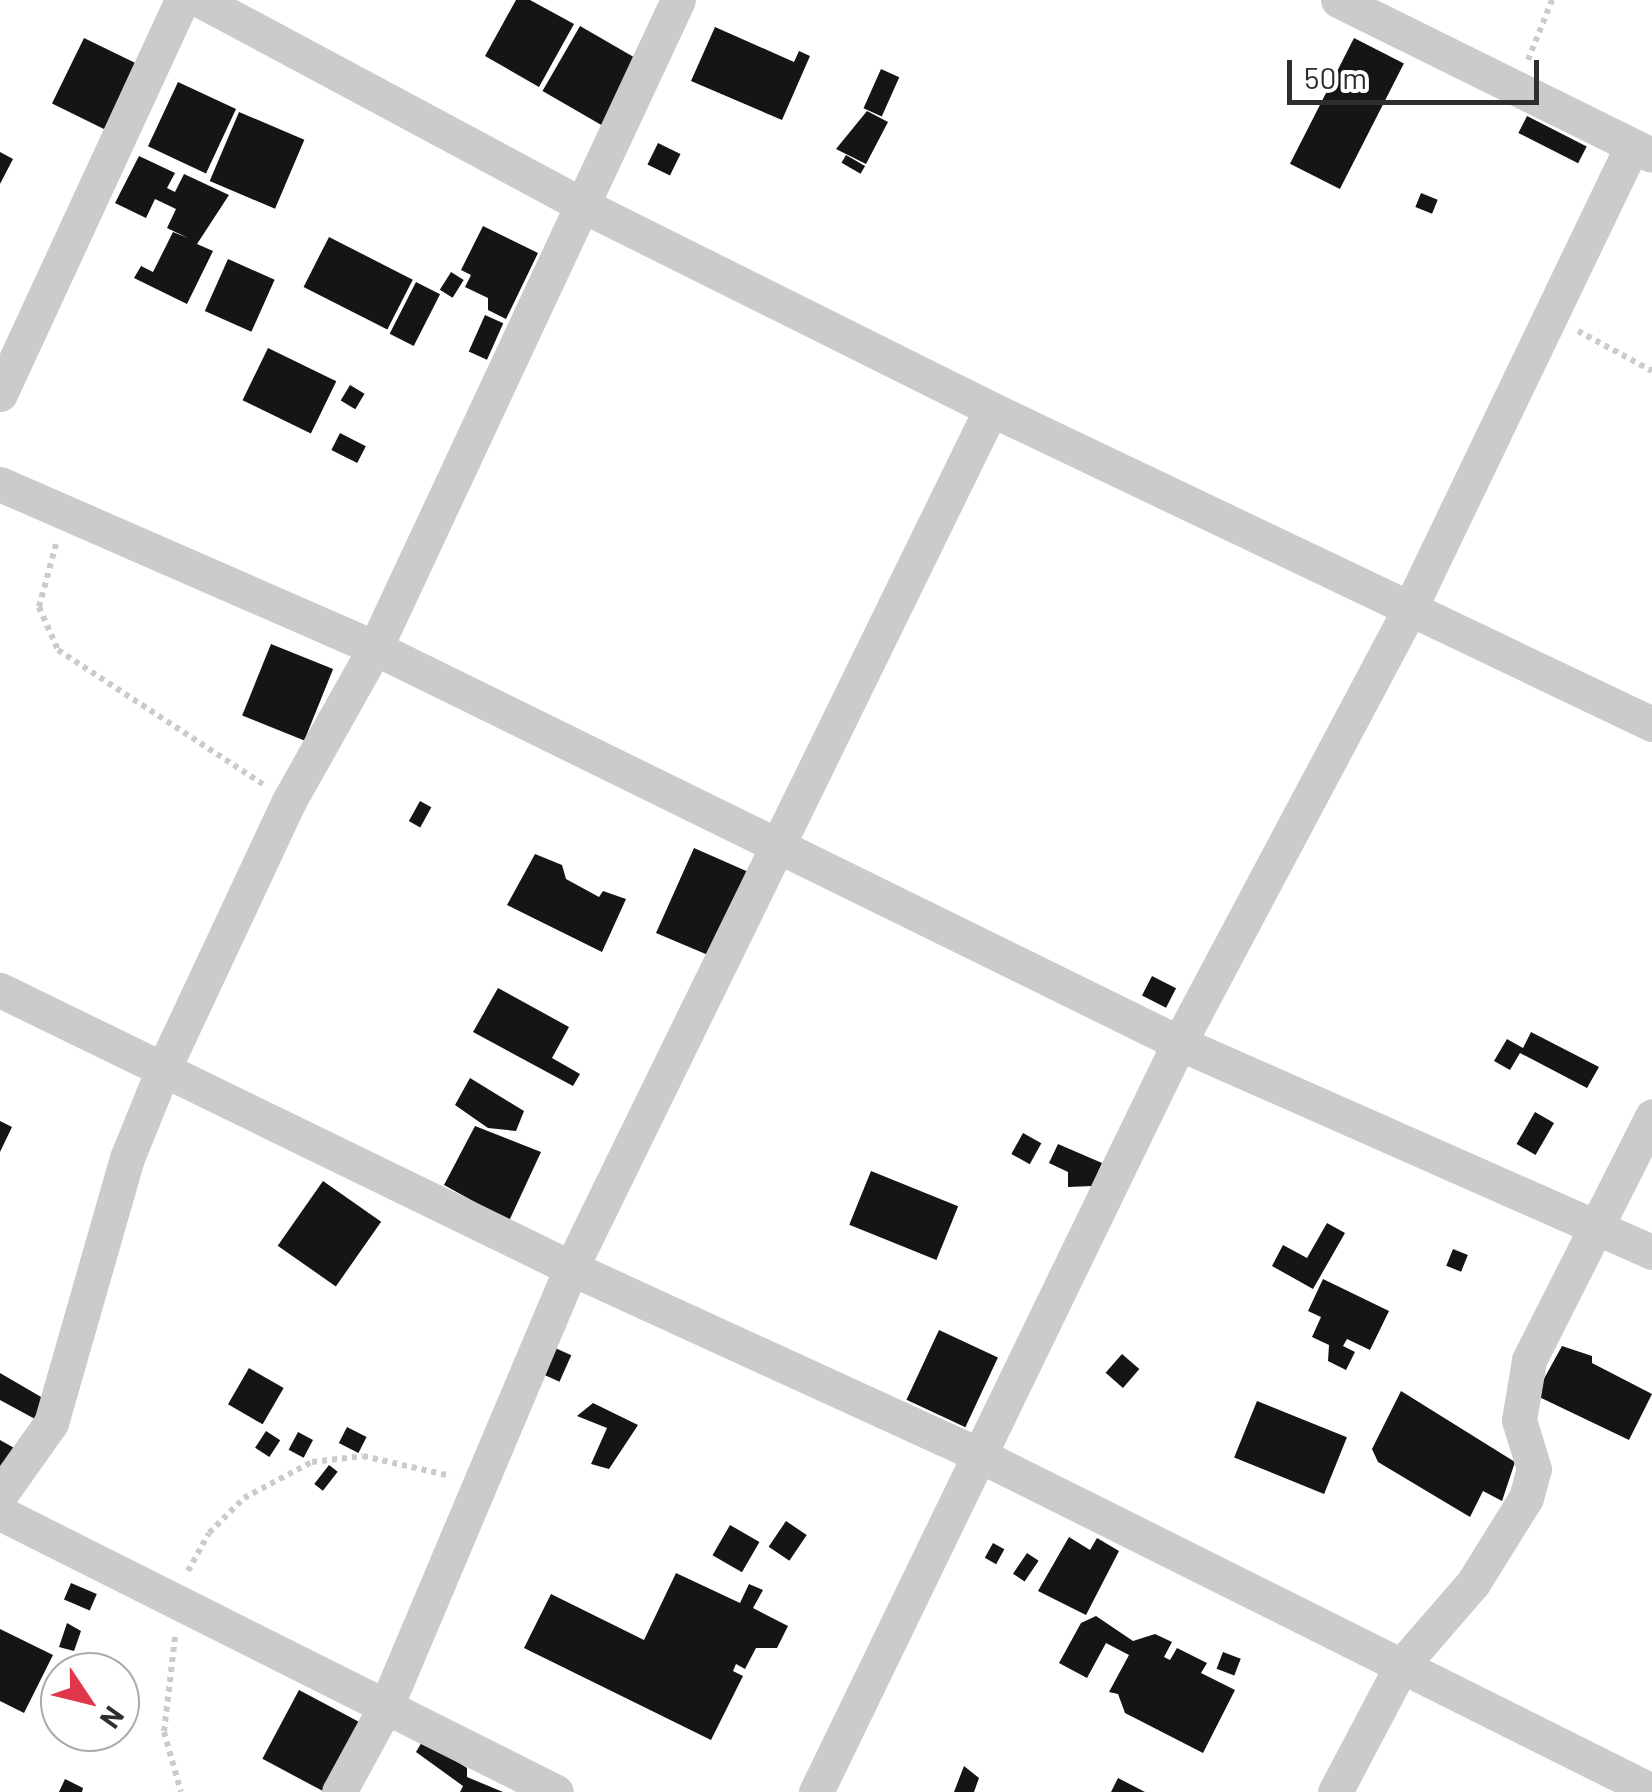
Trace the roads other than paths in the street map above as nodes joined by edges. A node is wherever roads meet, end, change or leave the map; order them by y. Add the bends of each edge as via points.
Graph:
1 (182, 0) edge
2 (200, 0) edge
3 (678, 0) edge
4 (1338, 0) edge
5 (1642, 150) edge
6 (582, 205) junction
7 (0, 394) edge
8 (991, 410) junction
9 (0, 484) edge
10 (1410, 608) junction
11 (375, 648) junction
12 (1652, 724) edge
13 (776, 845) junction
14 (0, 990) edge
15 (1179, 1043) junction
16 (162, 1072) junction
17 (1652, 1116) edge
18 (1598, 1228) junction
19 (1652, 1252) edge
20 (571, 1268) junction
21 (979, 1455) junction
22 (0, 1496) edge
23 (0, 1513) edge
24 (1402, 1665) junction
25 (387, 1704) junction
26 (1652, 1791) edge
27 (339, 1792) edge
28 (556, 1792) edge
29 (816, 1792) edge
30 (1336, 1792) edge

1 - 7 street
2 - 6 street
3 - 6 street
4 - 5 street
5 - 10 street via 1549,316
6 - 8 street
6 - 11 street
8 - 10 street
8 - 13 street
9 - 11 street
10 - 12 street
10 - 15 street
11 - 13 street
11 - 16 street via 289,800
13 - 15 street
13 - 20 street
14 - 16 street
15 - 18 street
15 - 21 street
16 - 20 street
16 - 22 street via 127,1158 51,1423
17 - 18 street
18 - 19 street
18 - 24 street via 1520,1388 1519,1420 1534,1469 1526,1498 1473,1583
20 - 21 street
20 - 25 street
21 - 24 street
21 - 29 street
23 - 25 street
24 - 26 street
24 - 30 street
25 - 27 street
25 - 28 street

